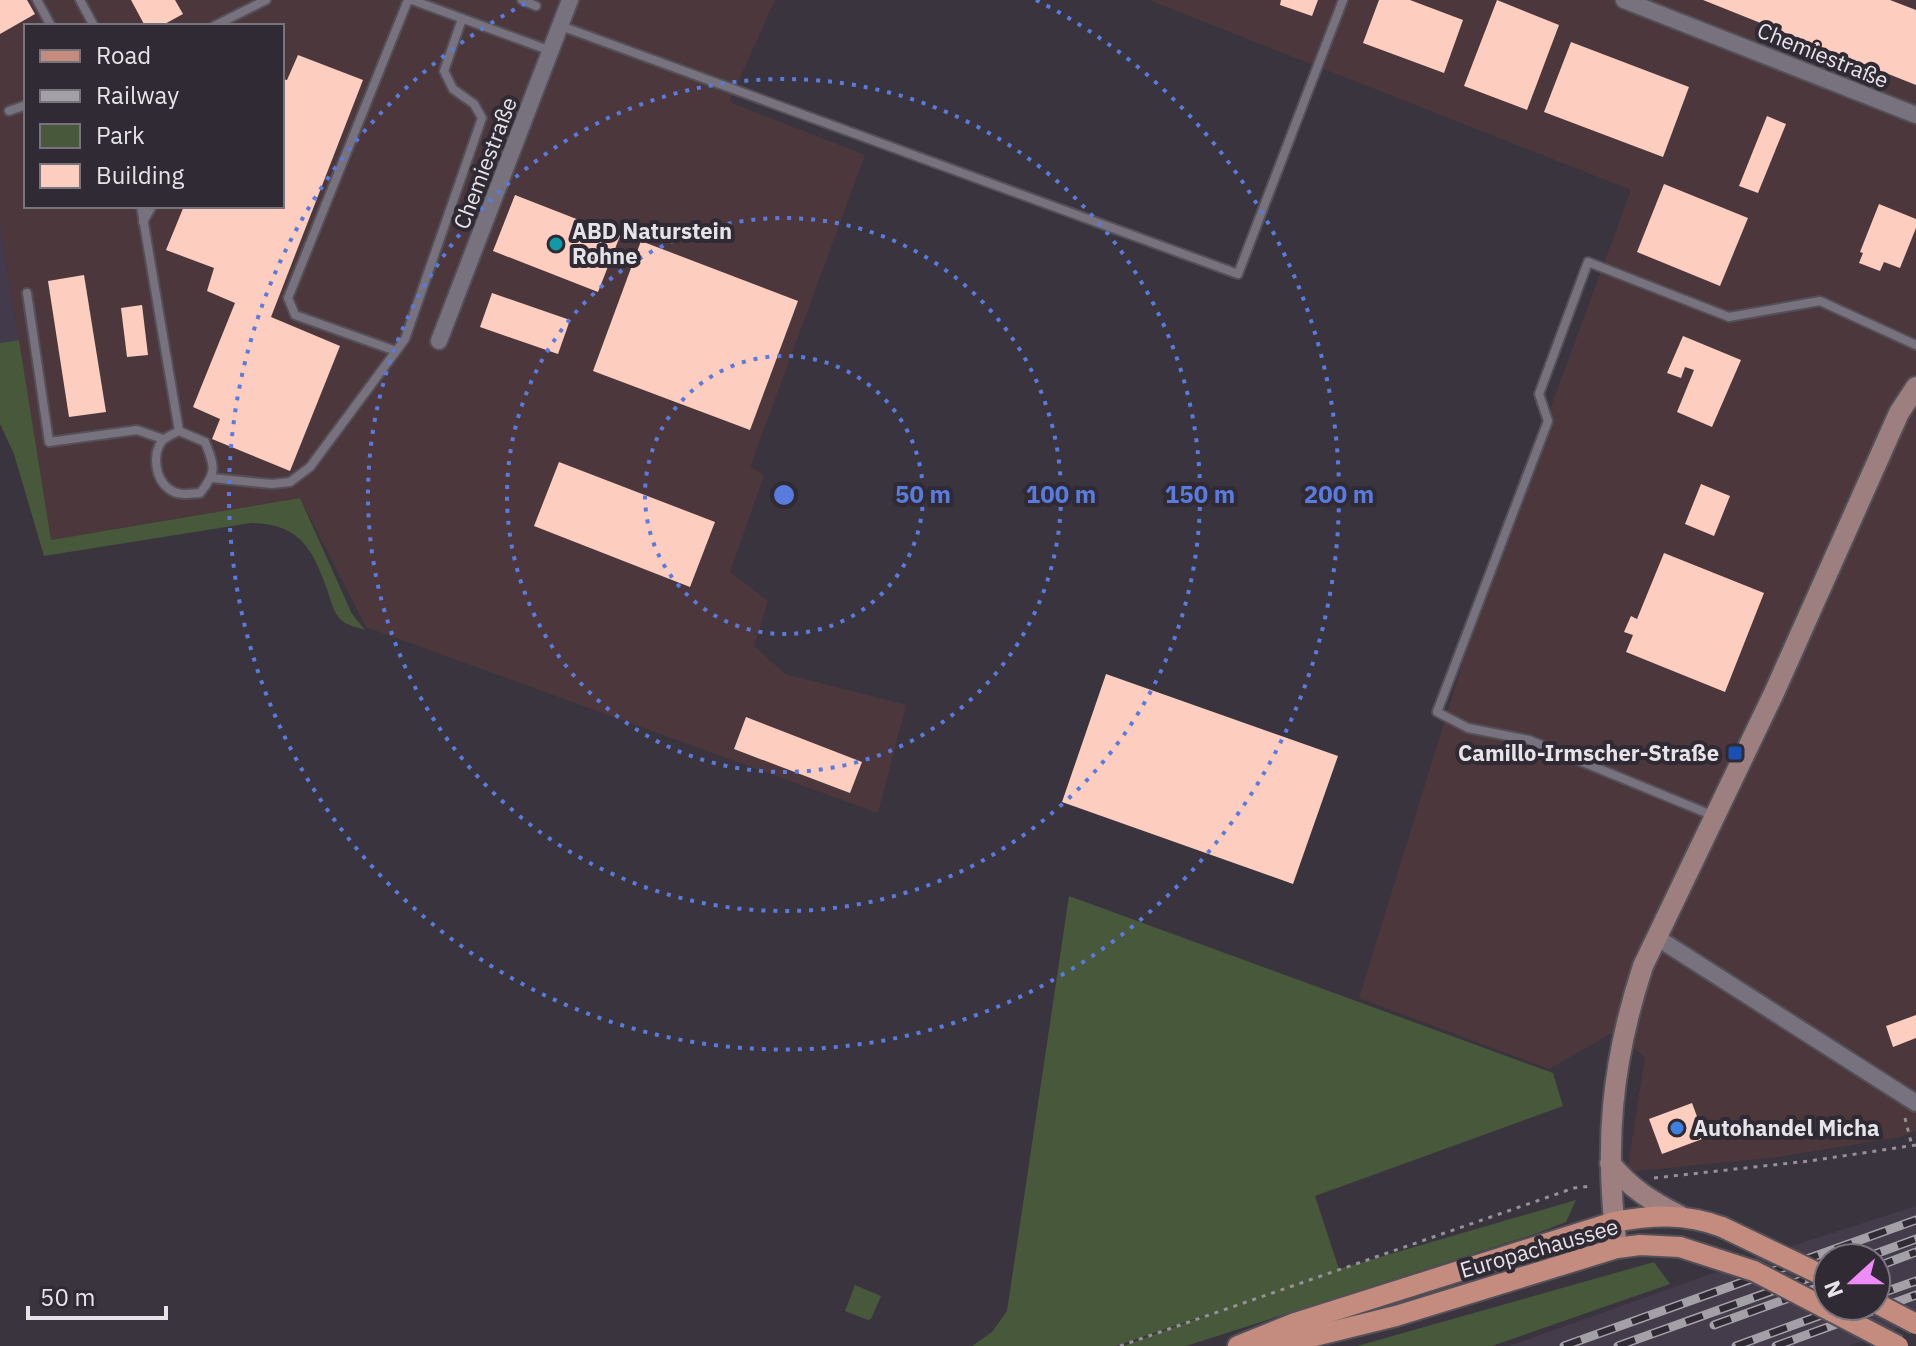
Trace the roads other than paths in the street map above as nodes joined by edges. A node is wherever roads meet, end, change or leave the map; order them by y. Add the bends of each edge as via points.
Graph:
1 (37, 0) edge
2 (80, 0) edge
3 (266, 0) edge
4 (410, 0) edge
5 (522, 0) edge
6 (570, 0) edge
7 (1343, 0) edge
8 (1624, 0) edge
9 (536, 6) dead end
10 (462, 19) junction
11 (50, 24) edge
12 (93, 24) edge
13 (218, 24) edge
14 (561, 26) junction
15 (552, 51) junction
16 (24, 106) edge
17 (9, 111) dead end
18 (1916, 115) edge
19 (141, 208) edge
20 (151, 208) edge
21 (143, 222) junction
22 (27, 293) dead end
23 (439, 341) dead end
24 (1916, 345) edge
25 (396, 351) junction
26 (1916, 387) edge
27 (179, 431) junction
28 (163, 439) junction
29 (212, 478) junction
30 (1715, 816) junction
31 (1656, 937) junction
32 (1916, 1103) edge
33 (1615, 1175) junction
34 (1680, 1216) junction
35 (1614, 1222) junction
36 (1617, 1248) junction
37 (1812, 1270) edge
38 (1892, 1311) edge
39 (1916, 1324) edge
40 (1238, 1346) edge
41 (1274, 1346) edge
42 (1898, 1346) edge

1 - 11 lane
2 - 12 lane
3 - 13 lane
4 - 10 lane
4 - 25 lane via 288,298 295,315
5 - 9 lane
6 - 14 street, Chemiestraße
7 - 14 lane via 1238,274
8 - 18 street, Chemiestraße
10 - 15 lane
10 - 25 lane via 444,71 453,89 474,104 482,118 405,339
14 - 15 street, Chemiestraße
15 - 23 street, Chemiestraße
16 - 17 lane
19 - 21 lane
20 - 21 lane
21 - 27 lane
22 - 28 lane via 49,442 137,430
24 - 30 lane via 1820,301 1729,317 1588,262 1539,394 1548,421 1437,712 1468,728 1529,740
25 - 29 lane via 310,467 290,482
26 - 30 street via 1899,413
27 - 28 lane
27 - 29 lane via 205,442 213,461
28 - 29 lane via 156,453 158,473 168,488 183,495 200,493
30 - 31 street
31 - 32 street
31 - 33 street via 1633,996 1616,1073 1610,1124
33 - 34 street
33 - 35 street
34 - 35 main road, Europachaussee
34 - 37 main road, Europachaussee, bridge via 1722,1227
35 - 36 street
35 - 40 main road, Europachaussee
36 - 41 main road, Europachaussee via 1396,1316
36 - 42 main road, Europachaussee, bridge via 1680,1247 1724,1259
38 - 39 main road, bridge

